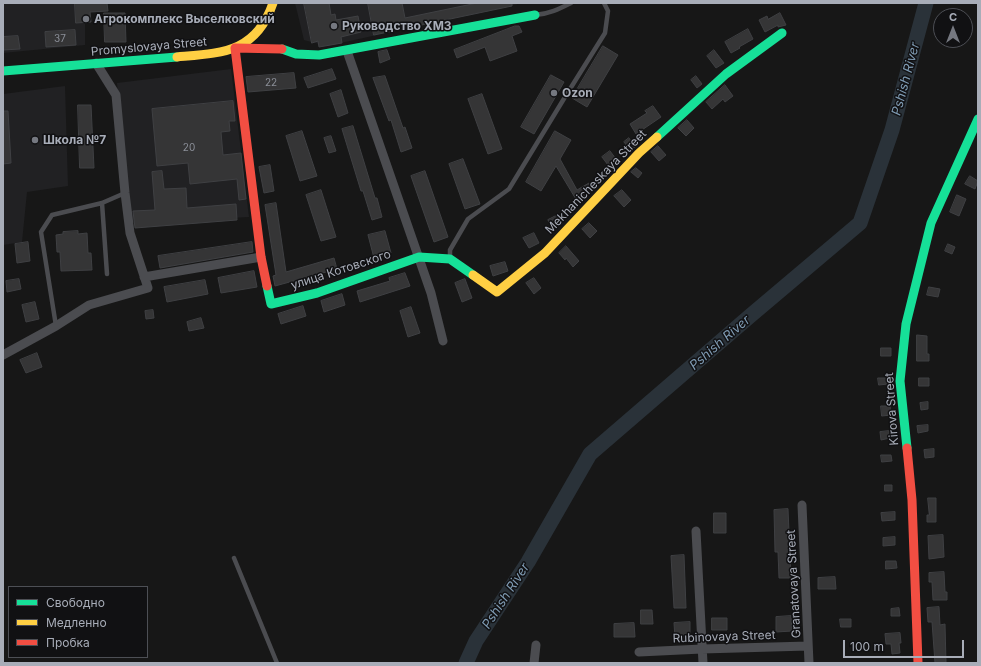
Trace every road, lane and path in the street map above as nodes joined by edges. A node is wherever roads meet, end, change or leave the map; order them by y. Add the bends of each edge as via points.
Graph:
1 (273, 3) edge
2 (571, 3) edge
3 (604, 3) edge
4 (535, 14) joint
5 (782, 33) dead end
6 (235, 48) junction
7 (347, 51) junction
8 (96, 63) junction
9 (3, 71) edge
10 (978, 119) edge
11 (125, 193) junction
12 (102, 203) junction
13 (261, 257) junction
14 (418, 258) junction
15 (450, 259) junction
16 (107, 274) dead end
17 (144, 277) junction
18 (56, 326) junction
19 (443, 341) dead end
20 (3, 355) edge
21 (802, 505) dead end
22 (696, 531) dead end
23 (234, 558) dead end
24 (536, 645) dead end
25 (808, 646) junction
26 (702, 649) junction
27 (640, 652) dead end
28 (277, 663) edge
29 (534, 663) edge
30 (703, 663) edge
31 (809, 663) edge
32 (918, 663) edge

1 - 6 street, Promyslovaya Street via 271,12 255,34
2 - 4 lane via 554,12
3 - 15 lane via 608,11 605,33 509,189 468,219 450,250
4 - 7 street
5 - 15 street, Mekhanicheskaya Street via 726,74 638,153 546,252 497,292
6 - 7 street via 282,49 296,54 319,55
6 - 8 street, Promyslovaya Street via 215,54
6 - 13 street
7 - 14 street
8 - 9 street, Promyslovaya Street
8 - 11 street via 116,95
10 - 32 street, Kirova Street via 931,223 906,324 900,381 912,500
11 - 12 lane
11 - 17 street via 130,233
12 - 16 lane
12 - 18 lane via 52,215 41,232
13 - 14 street, улица Котовского via 271,304 317,293
13 - 17 street
14 - 15 street
14 - 19 street via 431,293
17 - 18 street via 148,288 89,305
18 - 20 street
21 - 25 street, Granatovaya Street
22 - 26 street
23 - 28 lane
24 - 29 street
25 - 26 street, Rubinovaya Street
25 - 31 street, Granatovaya Street
26 - 27 street, Rubinovaya Street
26 - 30 street

